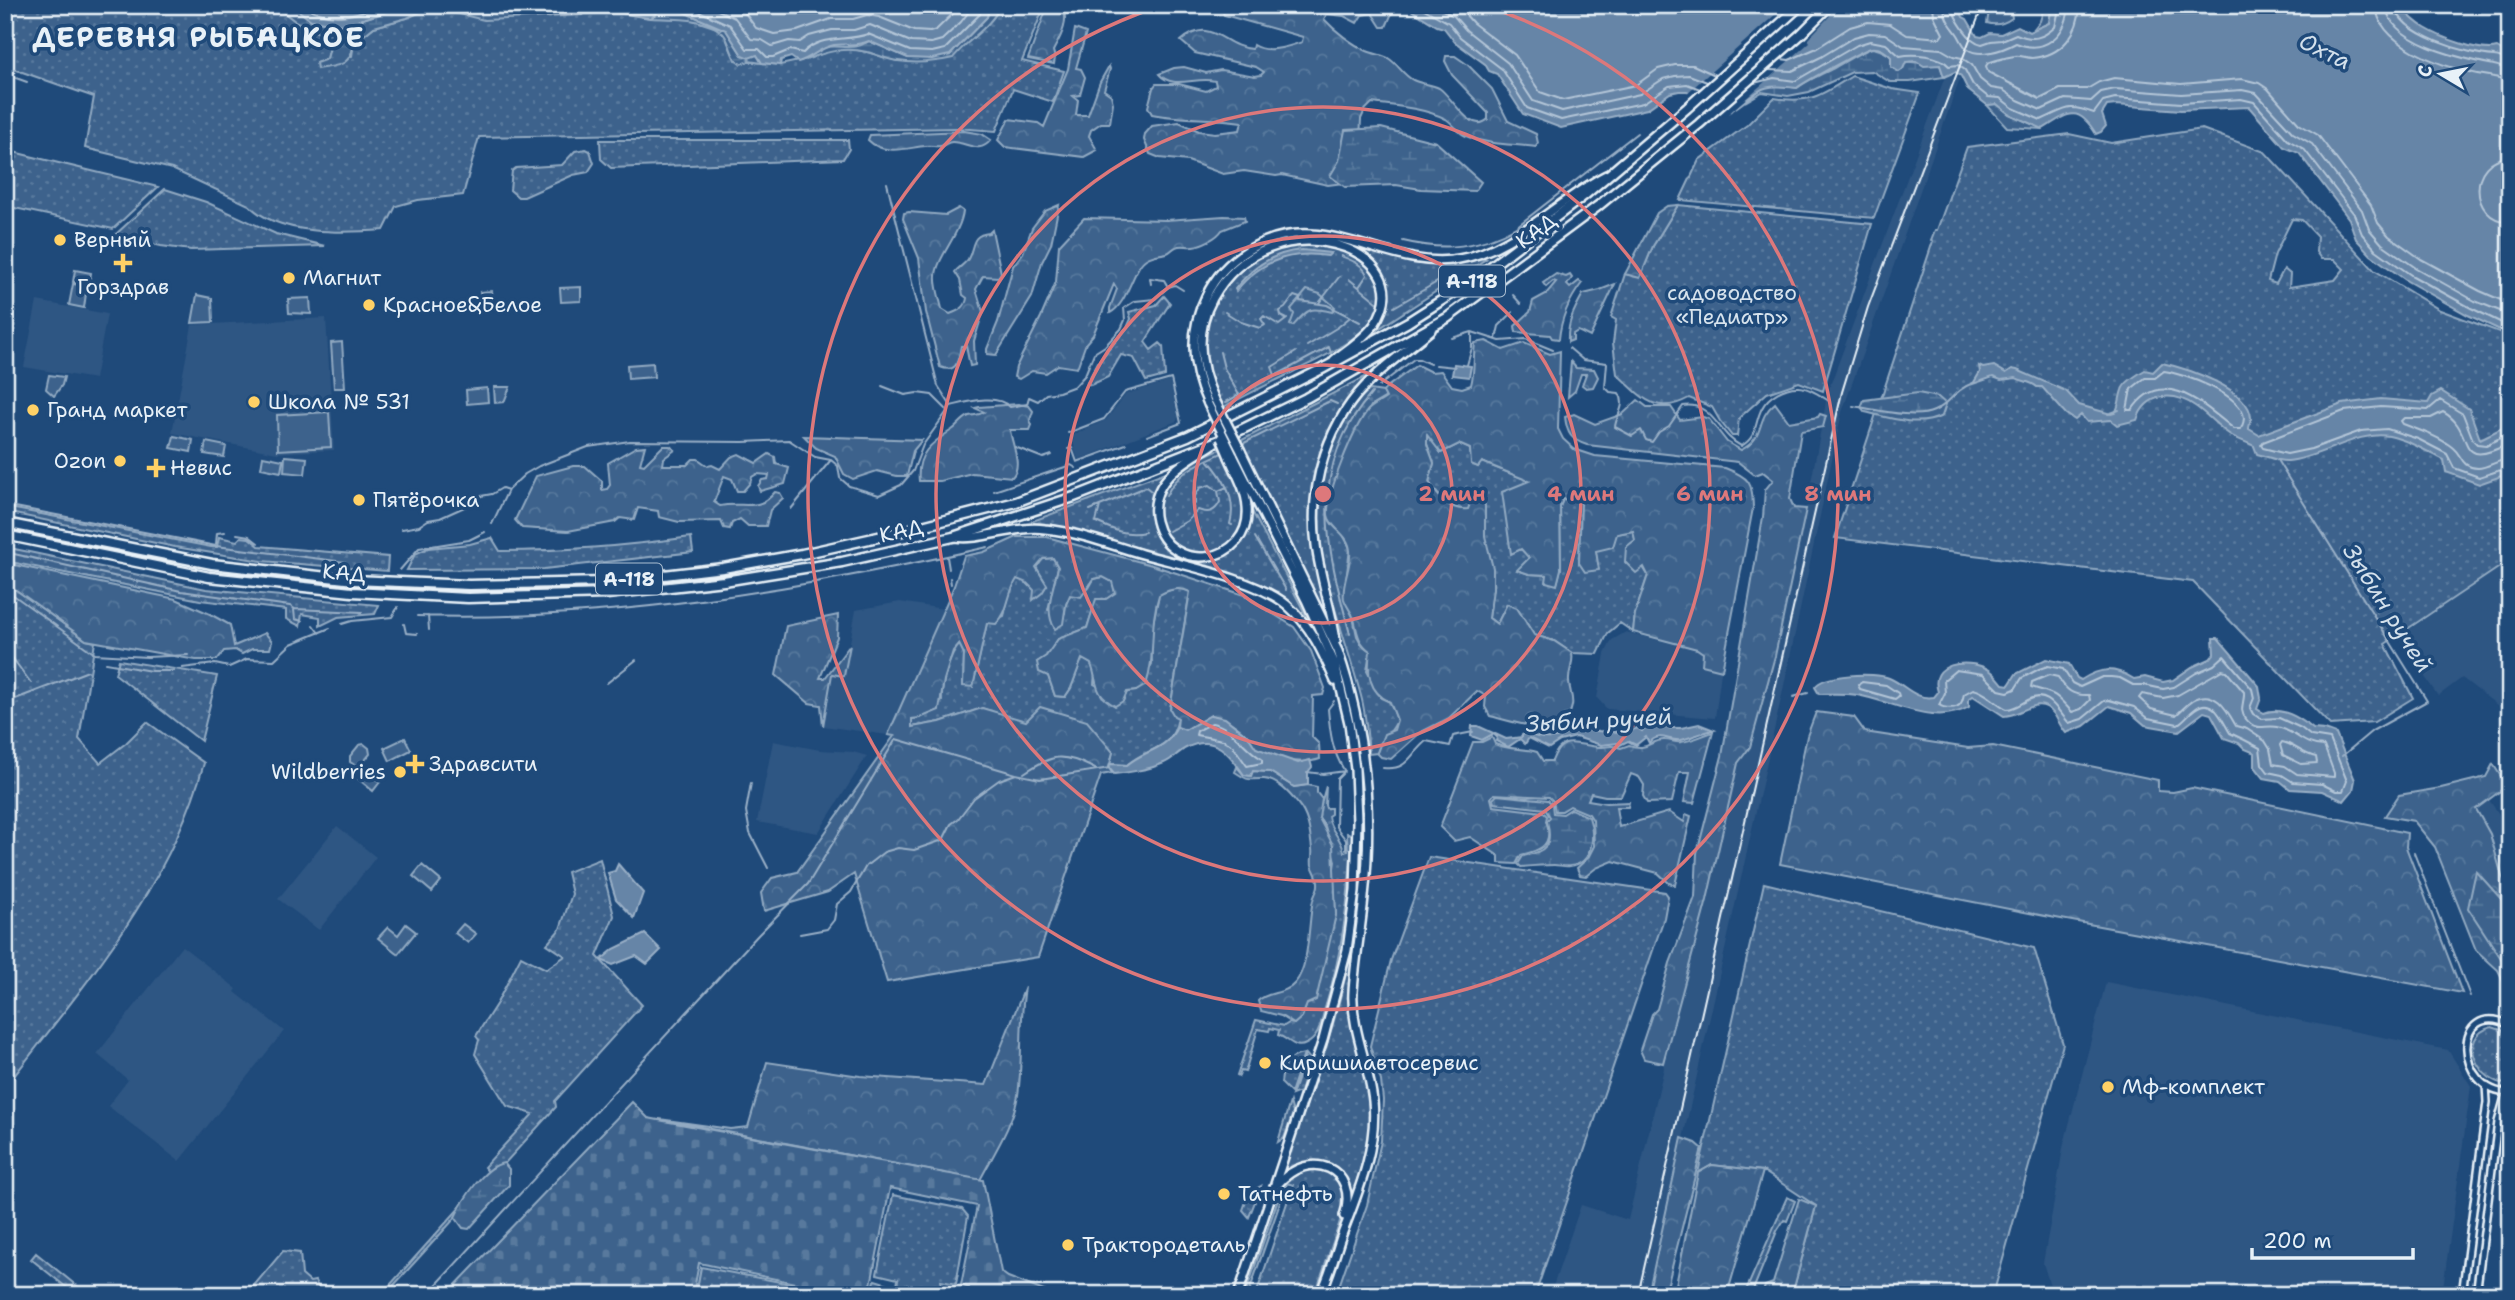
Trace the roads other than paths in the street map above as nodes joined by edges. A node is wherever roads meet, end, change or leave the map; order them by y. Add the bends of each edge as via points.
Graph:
1 (1801, 5) edge
2 (1830, 5) edge
3 (1609, 173) junction
4 (1447, 318) junction
5 (1322, 369) junction
6 (1211, 402) junction
7 (1220, 440) junction
8 (1234, 455) junction
9 (5, 523) edge
10 (5, 535) edge
11 (953, 537) junction
12 (1338, 651) junction
13 (1343, 697) junction
14 (2510, 1025) edge
15 (2486, 1085) junction
16 (2508, 1093) edge
17 (1273, 1189) junction
18 (1343, 1234) junction
19 (1322, 1293) edge
20 (1238, 1295) edge
21 (2462, 1295) edge
22 (2476, 1295) edge

1 - 3 highway, КАД / А-118
2 - 4 highway, КАД / А-118 via 1699,124
3 - 5 highway, КАД / А-118 via 1472,281
3 - 6 main road via 1494,248 1459,259 1417,260 1313,233 1258,244 1215,280 1198,314 1194,366
4 - 7 highway, КАД / А-118 via 1306,398
4 - 12 main road via 1371,379 1340,418 1325,452 1315,498 1315,531
5 - 6 main road via 1373,326 1382,306 1381,280 1374,266 1349,248 1313,241 1275,246 1242,262 1209,305 1201,348
5 - 9 highway, КАД / А-118 via 1188,436 1016,502 802,554 606,582 469,585 354,580 212,564
6 - 8 main road, bridge
6 - 8 main road, bridge
7 - 8 main road via 1171,473 1156,497 1158,530 1179,552 1199,558 1222,554 1233,547 1244,529 1248,510
7 - 11 highway, КАД / А-118 via 1074,497
8 - 12 main road
8 - 13 main road via 1335,664
10 - 11 highway, КАД / А-118 via 209,577 468,598 607,594 724,581 842,562
11 - 13 main road via 1044,529 1265,592 1285,603 1315,638
12 - 18 main road via 1350,685 1366,790 1367,867 1353,1003 1374,1114 1365,1169
13 - 17 main road via 1355,769 1352,922 1335,1000
14 - 15 street via 2484,1021 2467,1038 2468,1061
15 - 16 street
15 - 21 street
16 - 22 street via 2498,1122
17 - 18 main road via 1302,1166 1318,1165 1332,1171 1346,1192
17 - 20 main road
18 - 19 main road

